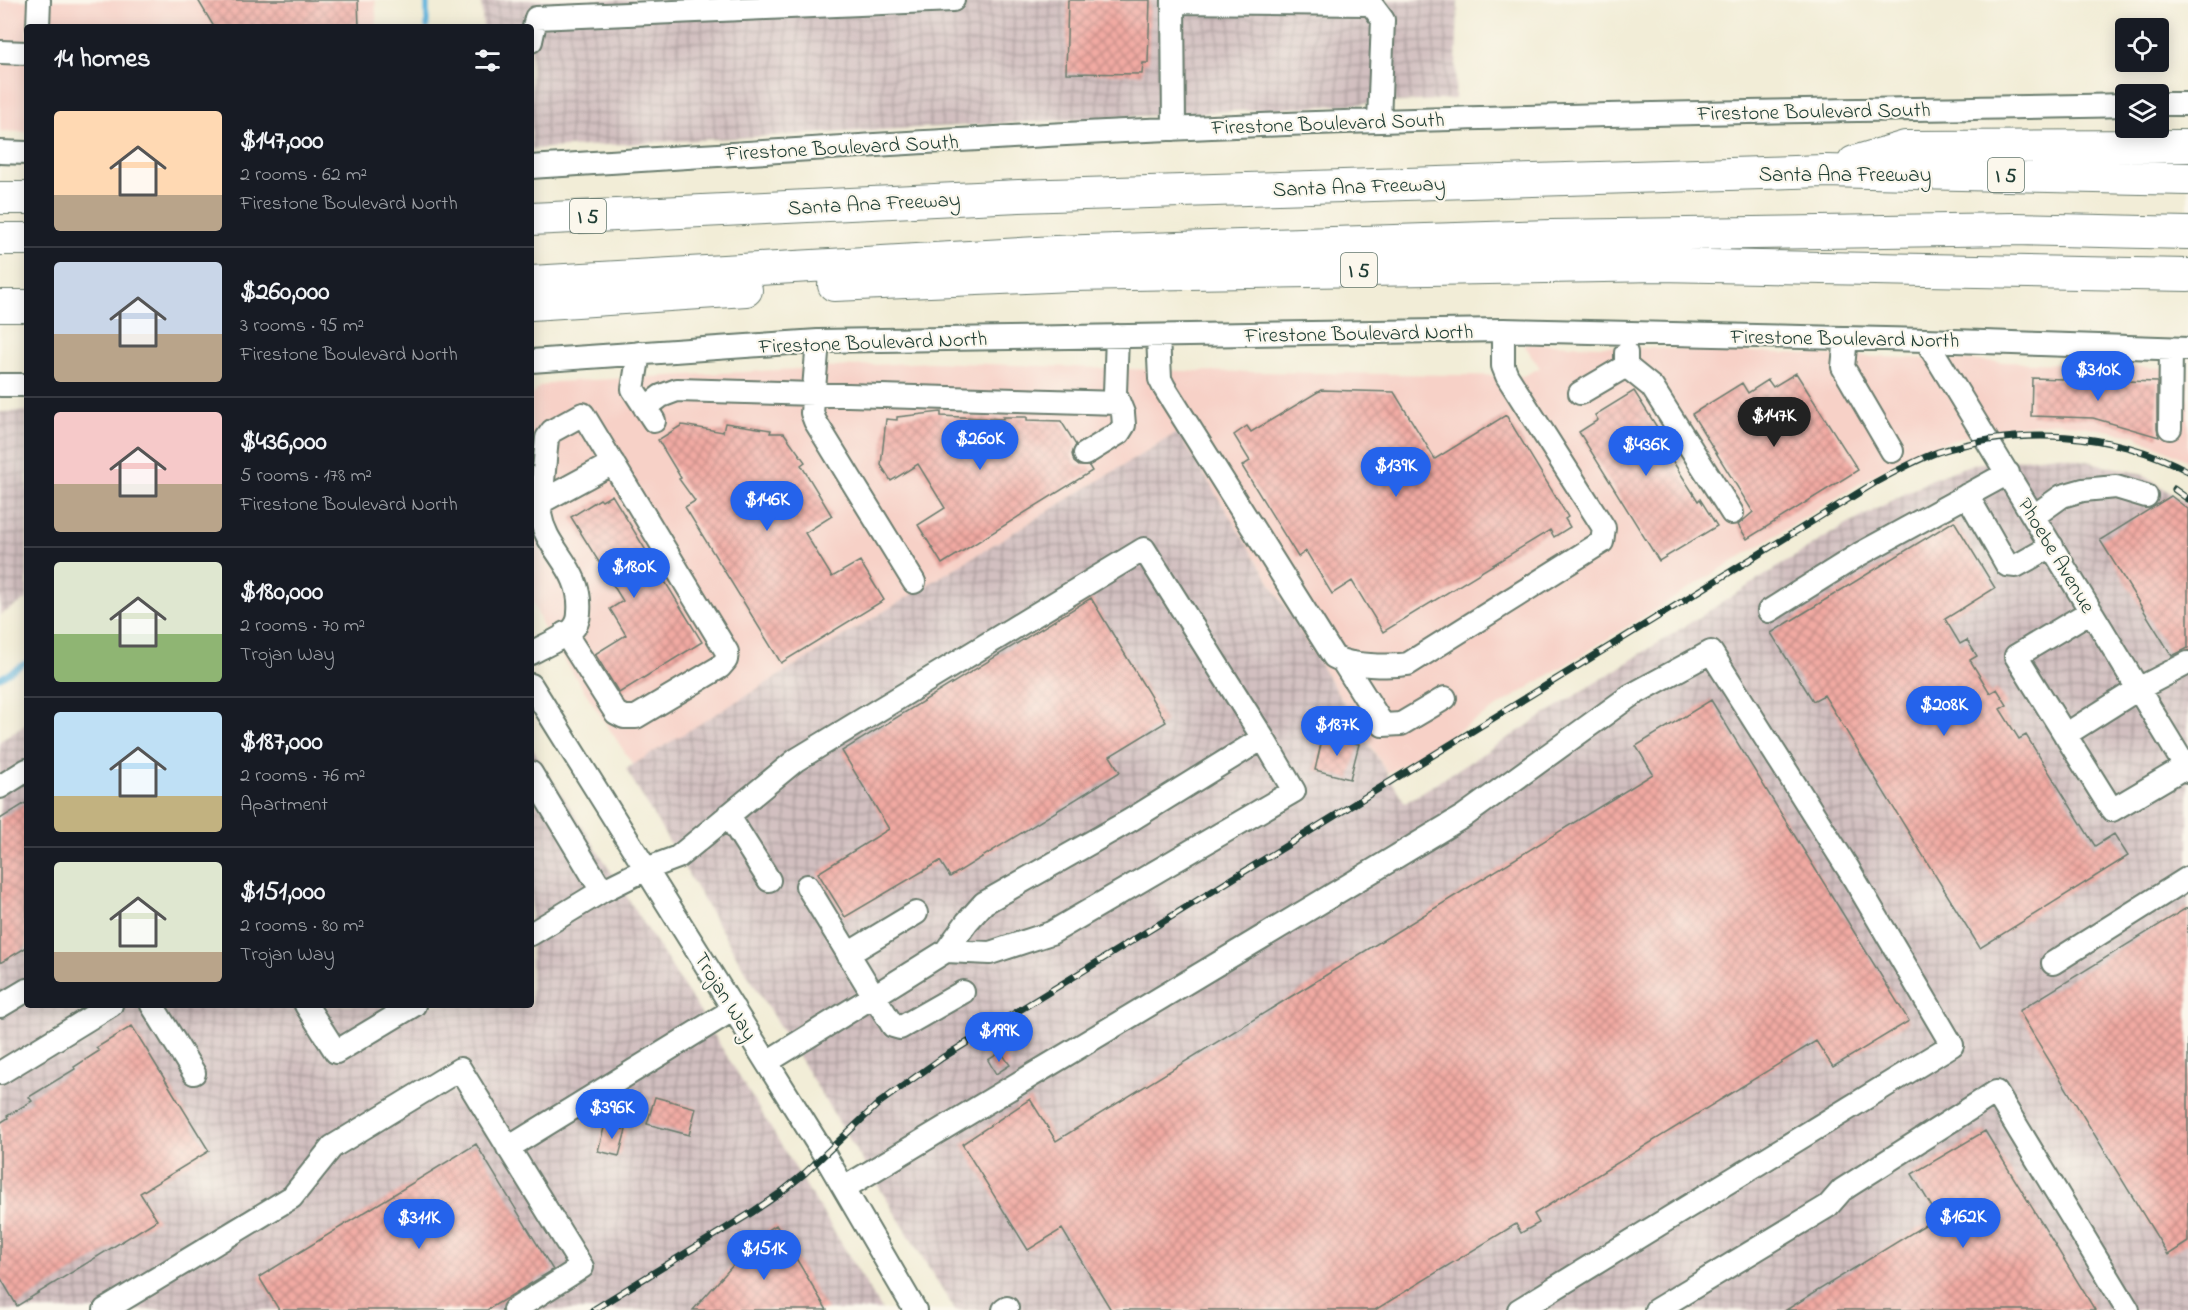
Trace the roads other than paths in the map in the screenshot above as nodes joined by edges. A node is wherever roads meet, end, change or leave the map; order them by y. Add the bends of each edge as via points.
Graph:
1 (39, 0) edge
2 (953, 0) edge
3 (1173, 1) edge
4 (38, 24) edge
5 (534, 27) edge
6 (0, 52) edge
7 (24, 53) edge
8 (2169, 104) edge
9 (2188, 104) edge
10 (2115, 105) edge
11 (1379, 121) junction
12 (1174, 129) junction
13 (2188, 146) edge
14 (0, 152) edge
15 (24, 153) edge
16 (534, 167) edge
17 (1824, 171) junction
18 (2188, 179) edge
19 (0, 198) edge
20 (24, 198) edge
21 (534, 219) edge
22 (2188, 233) edge
23 (0, 239) edge
24 (24, 239) edge
25 (2188, 275) edge
26 (534, 282) edge
27 (534, 304) edge
28 (0, 306) edge
29 (24, 306) edge
30 (0, 326) edge
31 (24, 326) edge
32 (1503, 330) junction
33 (1627, 333) junction
34 (1117, 336) junction
35 (1158, 336) junction
36 (1846, 338) junction
37 (1926, 340) junction
38 (818, 341) junction
39 (2180, 349) edge
40 (639, 353) junction
41 (534, 361) edge
42 (1626, 366) junction
43 (0, 385) edge
44 (24, 385) edge
45 (1580, 393) dead end
46 (814, 394) junction
47 (1118, 403) junction
48 (2179, 425) edge
49 (1892, 451) dead end
50 (1085, 454) dead end
51 (613, 463) junction
52 (2008, 473) junction
53 (1967, 495) junction
54 (2146, 496) dead end
55 (541, 502) junction
56 (1732, 513) dead end
57 (2034, 516) junction
58 (2052, 546) junction
59 (914, 582) dead end
60 (1769, 611) dead end
61 (2091, 611) junction
62 (565, 633) junction
63 (534, 651) edge
64 (1343, 662) junction
65 (2188, 663) edge
66 (2138, 689) junction
67 (534, 690) edge
68 (1446, 698) dead end
69 (2065, 735) junction
70 (1263, 738) junction
71 (2187, 769) edge
72 (24, 772) edge
73 (534, 778) edge
74 (0, 787) edge
75 (728, 815) junction
76 (646, 868) junction
77 (2188, 878) edge
78 (769, 880) dead end
79 (807, 886) dead end
80 (603, 891) junction
81 (916, 913) dead end
82 (534, 932) edge
83 (946, 951) junction
84 (848, 954) junction
85 (2053, 963) dead end
86 (24, 992) edge
87 (963, 993) dead end
88 (874, 996) junction
89 (0, 1006) edge
90 (106, 1008) edge
91 (154, 1008) edge
92 (308, 1008) edge
93 (409, 1008) edge
94 (734, 1010) junction
95 (766, 1062) junction
96 (0, 1073) edge
97 (194, 1073) dead end
98 (508, 1148) junction
99 (844, 1188) junction
100 (105, 1310) edge
101 (514, 1310) edge
102 (915, 1310) edge
103 (1519, 1310) edge
104 (1656, 1310) edge
105 (2128, 1310) edge

1 - 4 street
2 - 5 street via 536,18
3 - 11 street via 1371,4 1383,20
3 - 12 street
6 - 7 street
8 - 9 street
10 - 11 street, Firestone Boulevard South
11 - 12 street, Firestone Boulevard South
12 - 16 street, Firestone Boulevard South
13 - 17 highway via 1905,147
14 - 15 street
17 - 18 highway, Santa Ana Freeway / I 5
17 - 21 highway, Santa Ana Freeway / I 5 via 1019,196
19 - 20 highway
22 - 26 highway via 2014,229 1531,236 1055,252
23 - 24 highway
25 - 27 highway, I 5 via 1660,265 1094,274 808,286
28 - 29 highway
30 - 31 highway
32 - 33 street, Firestone Boulevard North
32 - 35 street, Firestone Boulevard North
32 - 64 street via 1503,366 1507,376 1604,528 1602,542 1408,664
33 - 36 street, Firestone Boulevard North
33 - 42 street
34 - 35 street, Firestone Boulevard North
34 - 38 street, Firestone Boulevard North
34 - 47 street
35 - 64 street via 1160,379 1164,387 1334,657
36 - 37 street, Firestone Boulevard North
36 - 49 street via 1843,367
37 - 39 street, Firestone Boulevard North
37 - 52 street, Phoebe Avenue
38 - 40 street, Firestone Boulevard North
38 - 46 street
39 - 48 street via 2171,400
40 - 41 street, Firestone Boulevard North
40 - 46 street via 633,389 649,415 661,396 677,390
42 - 45 street
42 - 56 street via 1652,387
43 - 44 street
46 - 47 street
46 - 59 street via 815,421
47 - 50 street via 1124,425 1119,433
51 - 55 street
51 - 55 street via 583,414 563,424 547,438
51 - 62 street via 727,652 726,660 636,717 624,717 616,713
52 - 53 street
52 - 57 street, Phoebe Avenue
53 - 58 street via 2007,565 2016,566
53 - 60 street via 1860,554
54 - 57 street via 2116,487 2083,490 2062,496
55 - 62 street via 542,526 577,584 579,618 573,629
57 - 58 street, Phoebe Avenue
58 - 61 street, Phoebe Avenue
61 - 66 street, Phoebe Avenue
61 - 69 street via 2016,656
62 - 63 street
64 - 68 street via 1383,725 1401,724
65 - 66 street
66 - 69 street
66 - 71 street, Phoebe Avenue
67 - 76 street, Trojan Way
69 - 71 street via 2112,810
70 - 75 street via 1144,549 796,760
70 - 83 street via 1129,821 984,903
70 - 83 street via 1294,791 1051,933 990,953
72 - 74 street
73 - 80 street
75 - 76 street via 678,857
75 - 78 street
76 - 80 street
76 - 94 street, Trojan Way
77 - 85 street
79 - 84 street
80 - 82 street
81 - 84 street
83 - 88 street
84 - 88 street
86 - 89 street
87 - 88 street via 900,1028 893,1026
88 - 95 street
90 - 96 street
91 - 97 street
92 - 93 street via 336,1052
94 - 95 street, Trojan Way
94 - 98 street
95 - 99 street, Trojan Way
98 - 100 street via 460,1069 332,1146 292,1197
98 - 101 street via 582,1268
99 - 102 street, Trojan Way
99 - 103 street via 1464,816 1630,696 1711,652 1849,870 1952,1045
104 - 105 street via 1828,1206 1842,1190 1996,1092

